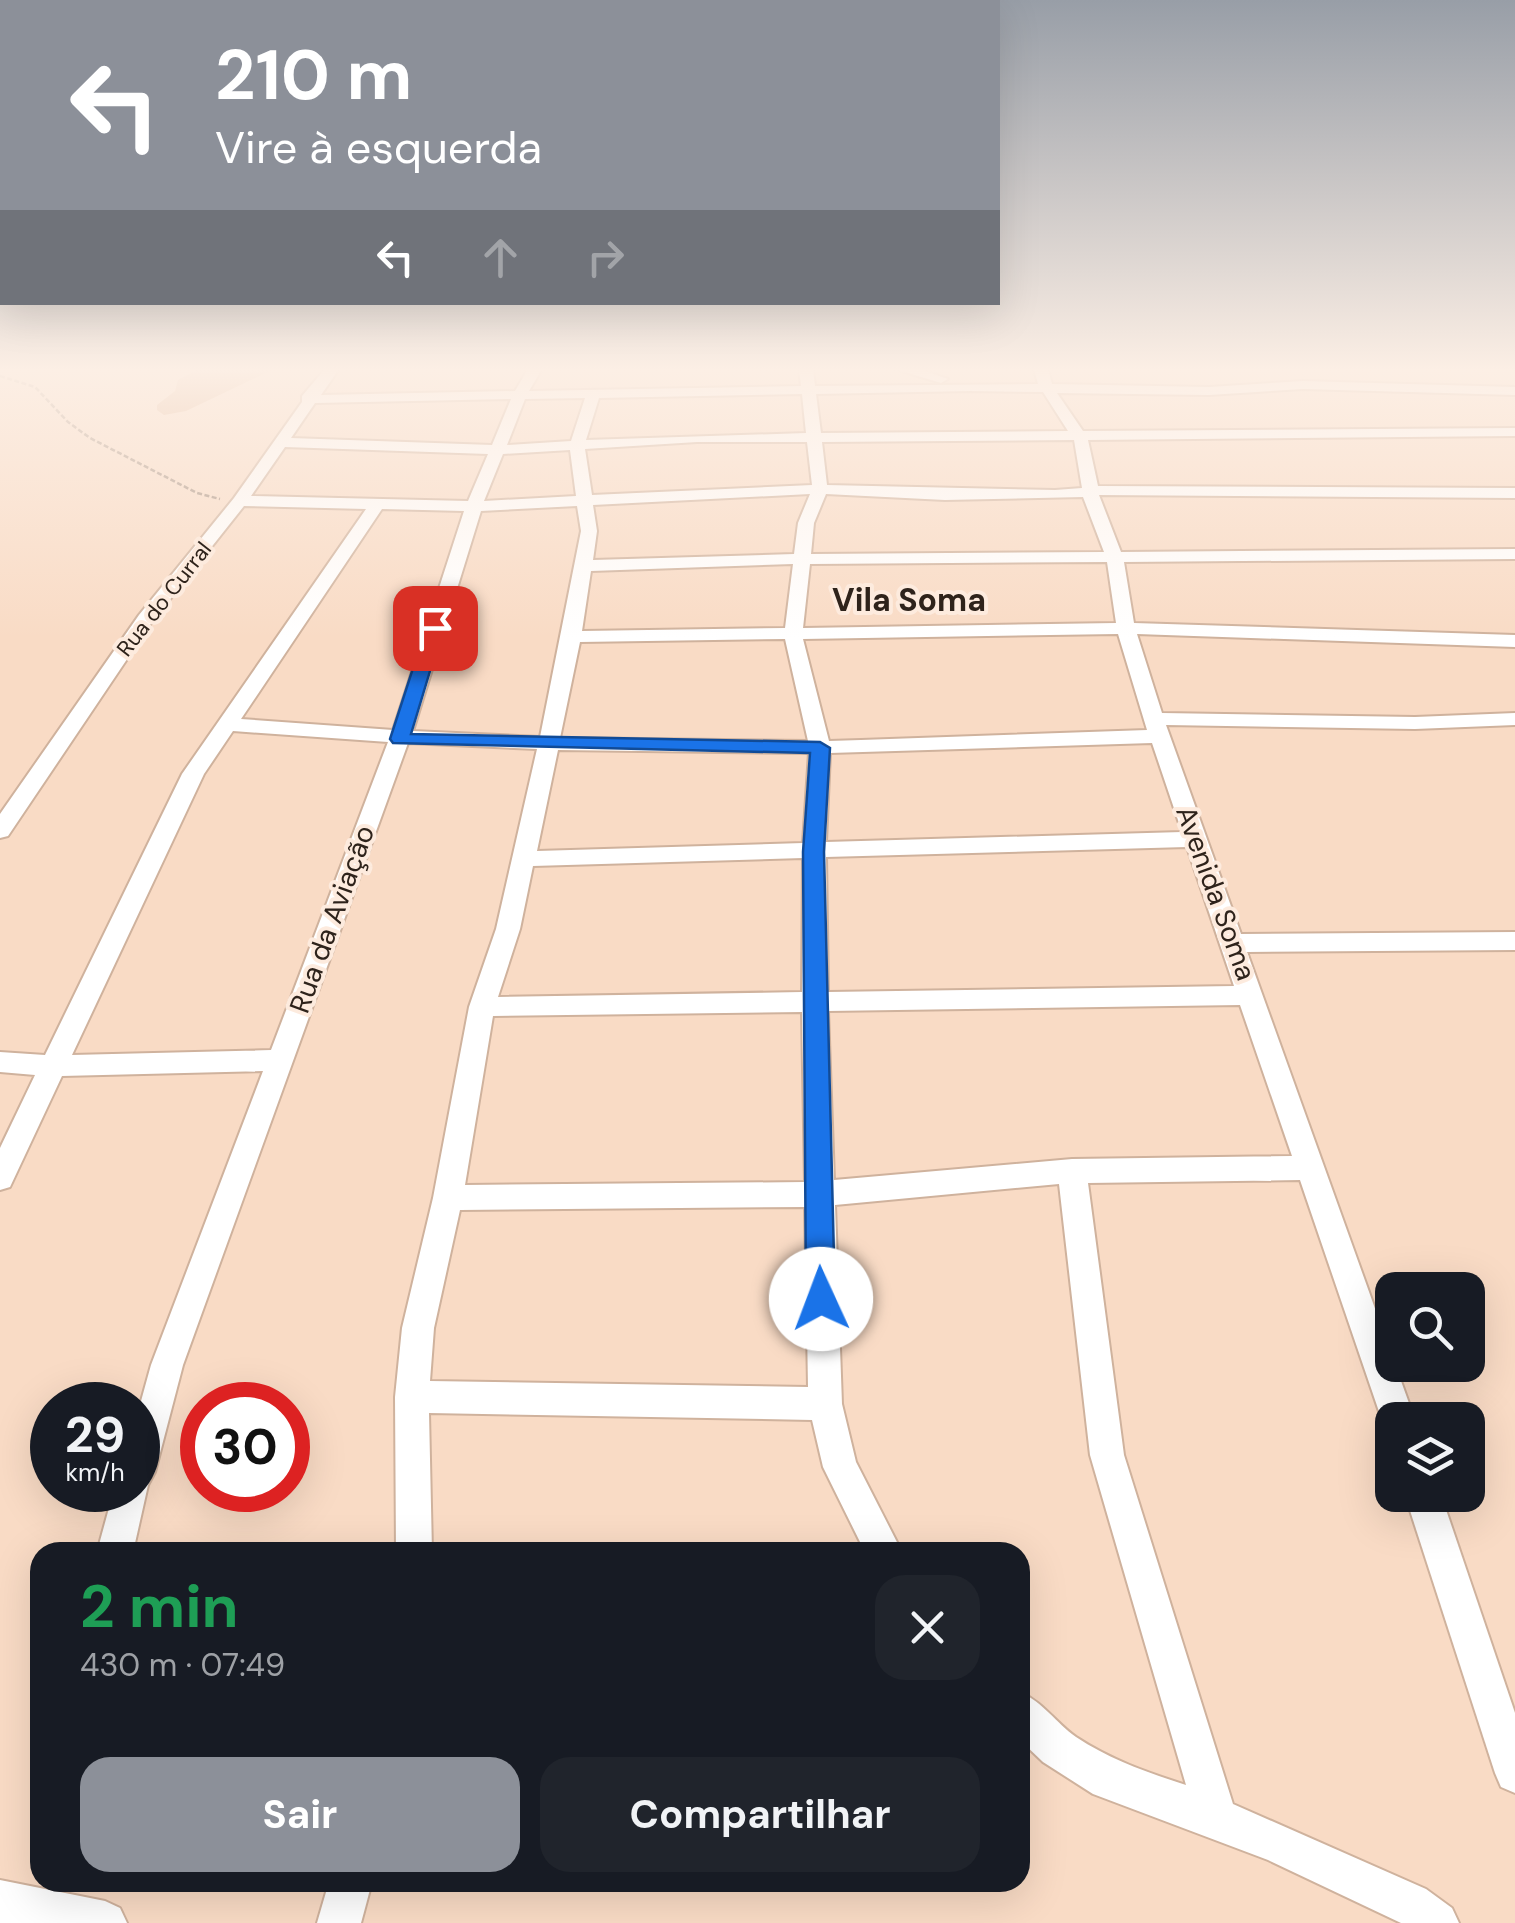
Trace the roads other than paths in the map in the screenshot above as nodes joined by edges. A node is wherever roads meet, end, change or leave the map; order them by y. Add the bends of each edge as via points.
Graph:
1 (268, 459) edge
2 (494, 459) edge
3 (579, 459) edge
4 (816, 459) edge
5 (1085, 459) edge
6 (820, 489) junction
7 (1091, 491) junction
8 (1515, 493) edge
9 (240, 501) junction
10 (584, 501) junction
11 (377, 504) junction
12 (474, 506) junction
13 (1515, 554) edge
14 (1115, 557) junction
15 (803, 559) junction
16 (581, 566) junction
17 (1126, 628) junction
18 (793, 635) junction
19 (572, 637) junction
20 (1515, 640) edge
21 (1515, 719) edge
22 (225, 724) junction
23 (1157, 727) junction
24 (400, 739) junction
25 (546, 744) junction
26 (820, 748) junction
27 (0, 831) edge
28 (1196, 840) junction
29 (814, 852) junction
30 (522, 859) junction
31 (1515, 941) edge
32 (1234, 942) junction
33 (1252, 994) junction
34 (815, 1002) junction
35 (482, 1008) junction
36 (280, 1060) junction
37 (0, 1062) edge
38 (51, 1066) junction
39 (1310, 1168) junction
40 (1072, 1172) junction
41 (0, 1178) edge
42 (817, 1194) junction
43 (448, 1198) junction
44 (160, 1394) edge
45 (412, 1397) junction
46 (1392, 1402) edge
47 (825, 1404) junction
48 (126, 1512) edge
49 (1429, 1512) edge
50 (118, 1542) edge
51 (414, 1542) edge
52 (879, 1542) edge
53 (1030, 1722) edge
54 (1515, 1774) edge
55 (1218, 1818) junction
56 (348, 1892) edge
57 (25, 1898) edge
58 (105, 1923) edge
59 (339, 1923) edge
60 (1437, 1923) edge

1 - 9 street, Rua do Curral
2 - 12 street, Rua da Aviação
3 - 10 street
4 - 6 street
5 - 7 street, Avenida Soma
6 - 7 street via 945,495
6 - 10 street
6 - 15 street via 806,523
7 - 8 street
7 - 14 street, Avenida Soma
9 - 11 street
9 - 27 street, Rua do Curral via 145,618
10 - 12 street
10 - 16 street via 589,531
11 - 12 street
11 - 22 street
12 - 24 street, Rua da Aviação
13 - 14 street
14 - 15 street
14 - 17 street, Avenida Soma
15 - 16 street
15 - 18 street
16 - 19 street
17 - 18 street
17 - 20 street
17 - 23 street, Avenida Soma
18 - 19 street
18 - 26 street
19 - 25 street
21 - 23 street
22 - 24 street
22 - 38 street via 193,774
23 - 26 street
23 - 28 street, Avenida Soma
24 - 25 street
24 - 36 street, Rua da Aviação
25 - 26 street
25 - 30 street
26 - 29 street
28 - 29 street
28 - 32 street, Avenida Soma
29 - 30 street
29 - 34 street
30 - 35 street
31 - 32 street
32 - 33 street, Avenida Soma
33 - 34 street
33 - 39 street, Avenida Soma
34 - 35 street
34 - 42 street
35 - 43 street
36 - 38 street
36 - 44 street, Rua da Aviação
37 - 38 street
38 - 41 street
39 - 40 street
39 - 46 street, Avenida Soma
40 - 42 street
40 - 55 street via 1106,1455
42 - 43 street
42 - 47 street
43 - 45 street via 418,1328
45 - 47 street
45 - 51 street
47 - 52 street via 840,1468
48 - 50 street
49 - 54 street
53 - 55 street via 1107,1780
55 - 60 street via 1411,1904
56 - 59 street
57 - 58 street

